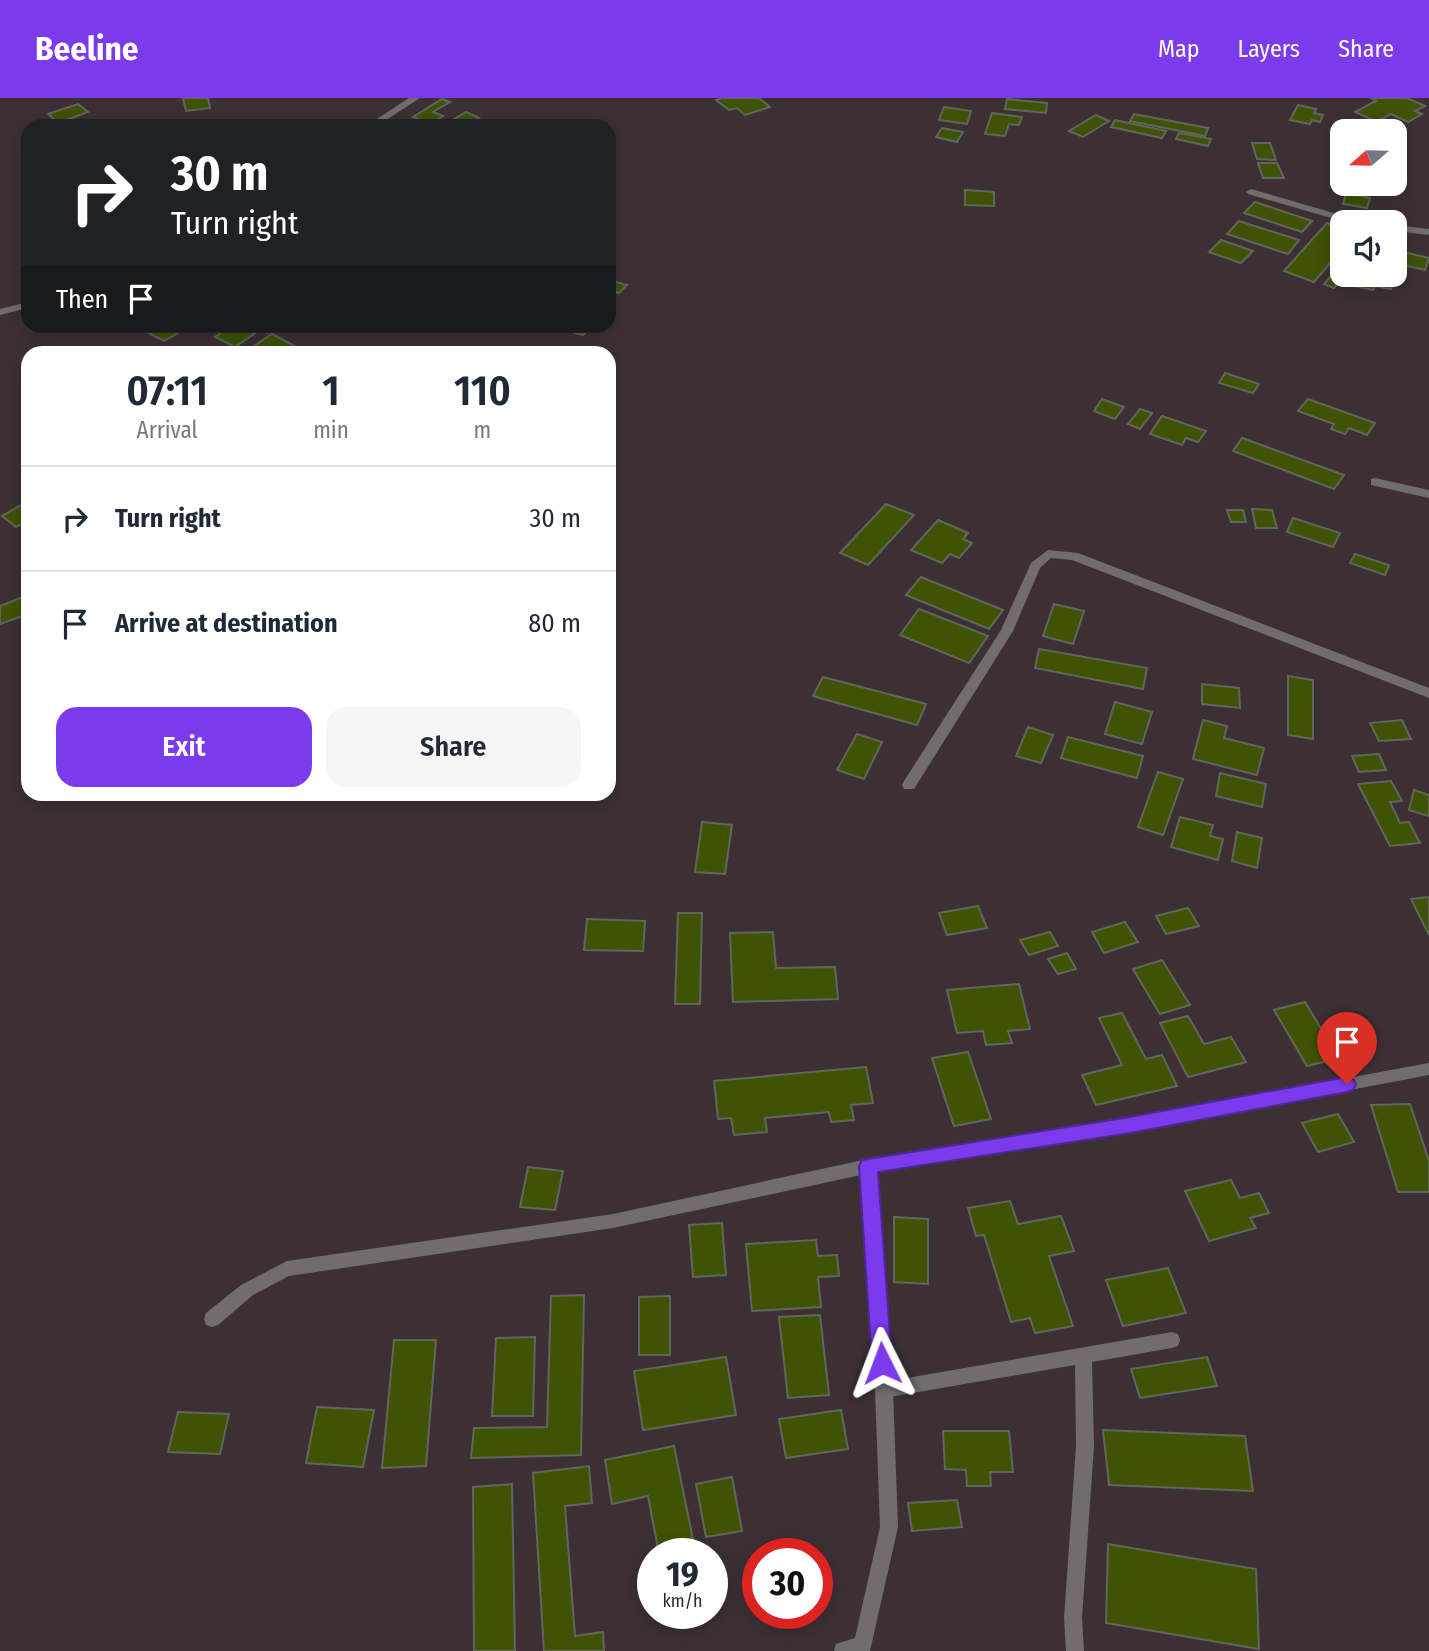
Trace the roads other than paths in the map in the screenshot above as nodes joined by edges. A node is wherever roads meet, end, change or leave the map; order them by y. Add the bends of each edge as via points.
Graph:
1 (415, 98) edge
2 (382, 119) edge
3 (1251, 192) dead end
4 (1330, 215) edge
5 (1407, 229) edge
6 (1429, 232) edge
7 (21, 307) edge
8 (0, 312) edge
9 (1375, 482) dead end
10 (1429, 494) edge
11 (1429, 693) edge
12 (909, 785) dead end
13 (1429, 1069) edge
14 (868, 1166) junction
15 (212, 1319) dead end
16 (1172, 1340) dead end
17 (1083, 1355) junction
18 (884, 1390) junction
19 (855, 1649) edge
20 (1075, 1651) edge

1 - 2 street
3 - 4 street
5 - 6 street
7 - 8 street
9 - 10 street
11 - 12 street via 1074,556 1048,554 1035,566 1007,631
13 - 14 street via 1130,1125
14 - 15 street via 613,1221 286,1269 247,1290
14 - 18 street
16 - 17 street
17 - 18 street
17 - 20 street via 1085,1446 1073,1618
18 - 19 street via 889,1527

